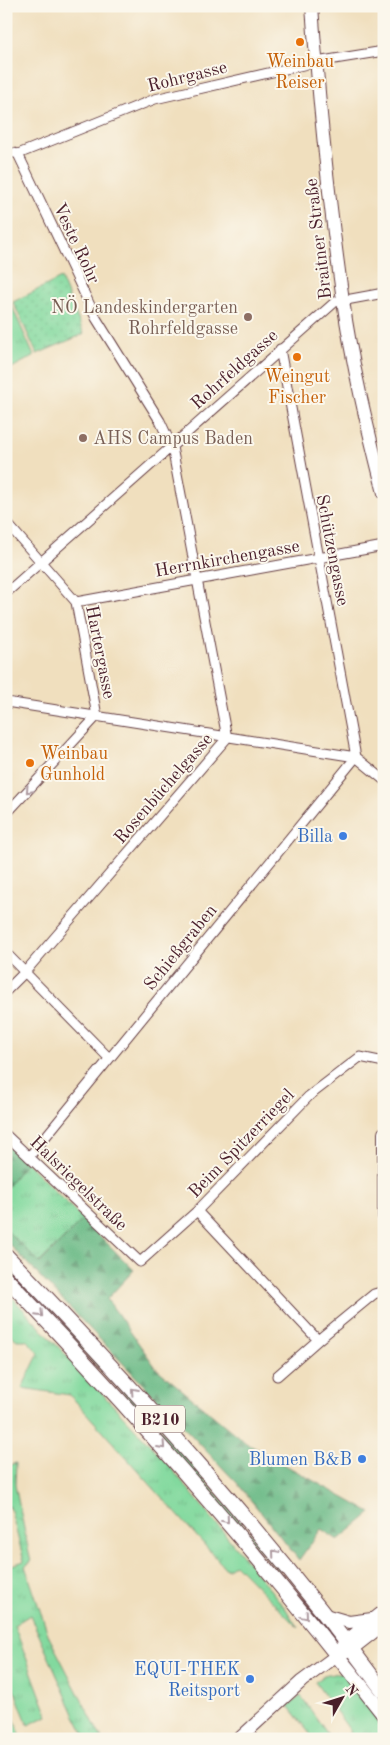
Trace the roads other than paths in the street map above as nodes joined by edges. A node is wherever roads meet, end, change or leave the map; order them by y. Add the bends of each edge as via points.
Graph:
1 (312, 6) edge
2 (384, 51) edge
3 (316, 62) junction
4 (6, 151) edge
5 (18, 154) junction
6 (384, 293) edge
7 (342, 301) junction
8 (280, 349) junction
9 (172, 447) junction
10 (384, 493) edge
11 (6, 522) edge
12 (384, 546) edge
13 (318, 559) junction
14 (42, 562) junction
15 (198, 579) junction
16 (6, 594) edge
17 (76, 602) junction
18 (6, 702) edge
19 (97, 716) junction
20 (227, 738) junction
21 (356, 757) junction
22 (384, 780) edge
23 (6, 814) edge
24 (6, 953) edge
25 (25, 972) junction
26 (6, 990) edge
27 (109, 1058) junction
28 (384, 1062) edge
29 (384, 1133) edge
30 (6, 1135) edge
31 (29, 1157) junction
32 (198, 1210) junction
33 (384, 1216) edge
34 (6, 1254) edge
35 (130, 1254) joint
36 (6, 1278) edge
37 (384, 1291) edge
38 (318, 1340) junction
39 (277, 1376) dead end
40 (325, 1614) junction
41 (381, 1617) edge
42 (349, 1645) junction
43 (337, 1655) junction
44 (384, 1692) edge
45 (384, 1715) edge
46 (239, 1739) edge

1 - 3 main road, Braitner Straße
2 - 3 street, Rohrgasse
3 - 5 street, Rohrgasse via 155,99
3 - 7 main road, Braitner Straße
4 - 5 street
5 - 9 street, Veste Rohr via 96,318 160,421
6 - 7 street, Rohrfeldgasse
7 - 8 street, Rohrfeldgasse via 335,302
7 - 10 main road, Braitner Straße
8 - 9 street, Rohrfeldgasse
8 - 13 street, Schützengasse
9 - 14 street, Rohrfeldgasse
9 - 15 street, Rosenbüchelgasse
11 - 14 street, Hartergasse
12 - 13 street, Herrnkirchengasse
13 - 15 street, Herrnkirchengasse
13 - 21 street, Schützengasse
14 - 16 street, Rohrfeldgasse
14 - 17 street, Hartergasse
15 - 17 street, Herrnkirchengasse
15 - 20 street, Rosenbüchelgasse
17 - 19 street, Hartergasse
18 - 19 street
19 - 20 street
19 -> 23 street, Hartergasse
20 - 21 street
20 - 25 street, Rosenbüchelgasse
21 - 22 street
21 - 27 street, Schießgraben
24 - 25 street
25 - 26 street, Rosenbüchelgasse
25 - 27 street
27 - 31 street, Schießgraben
28 - 32 street, Beim Spitzerriegel via 360,1057 309,1096
29 - 33 main road
30 - 31 street, Halsriegelstraße
31 - 35 street, Halsriegelstraße
32 - 35 street, Beim Spitzerriegel via 140,1262
32 - 38 street
40 -> 34 main road, B210 via 201,1464
36 -> 43 main road, B210 via 163,1446
37 - 38 street via 374,1294
38 - 39 street
40 - 41 main road via 349,1622
40 - 42 main road, B210
41 - 42 main road
42 - 43 main road
42 - 44 main road, B210
43 - 45 main road, B210
43 - 46 main road via 302,1681

